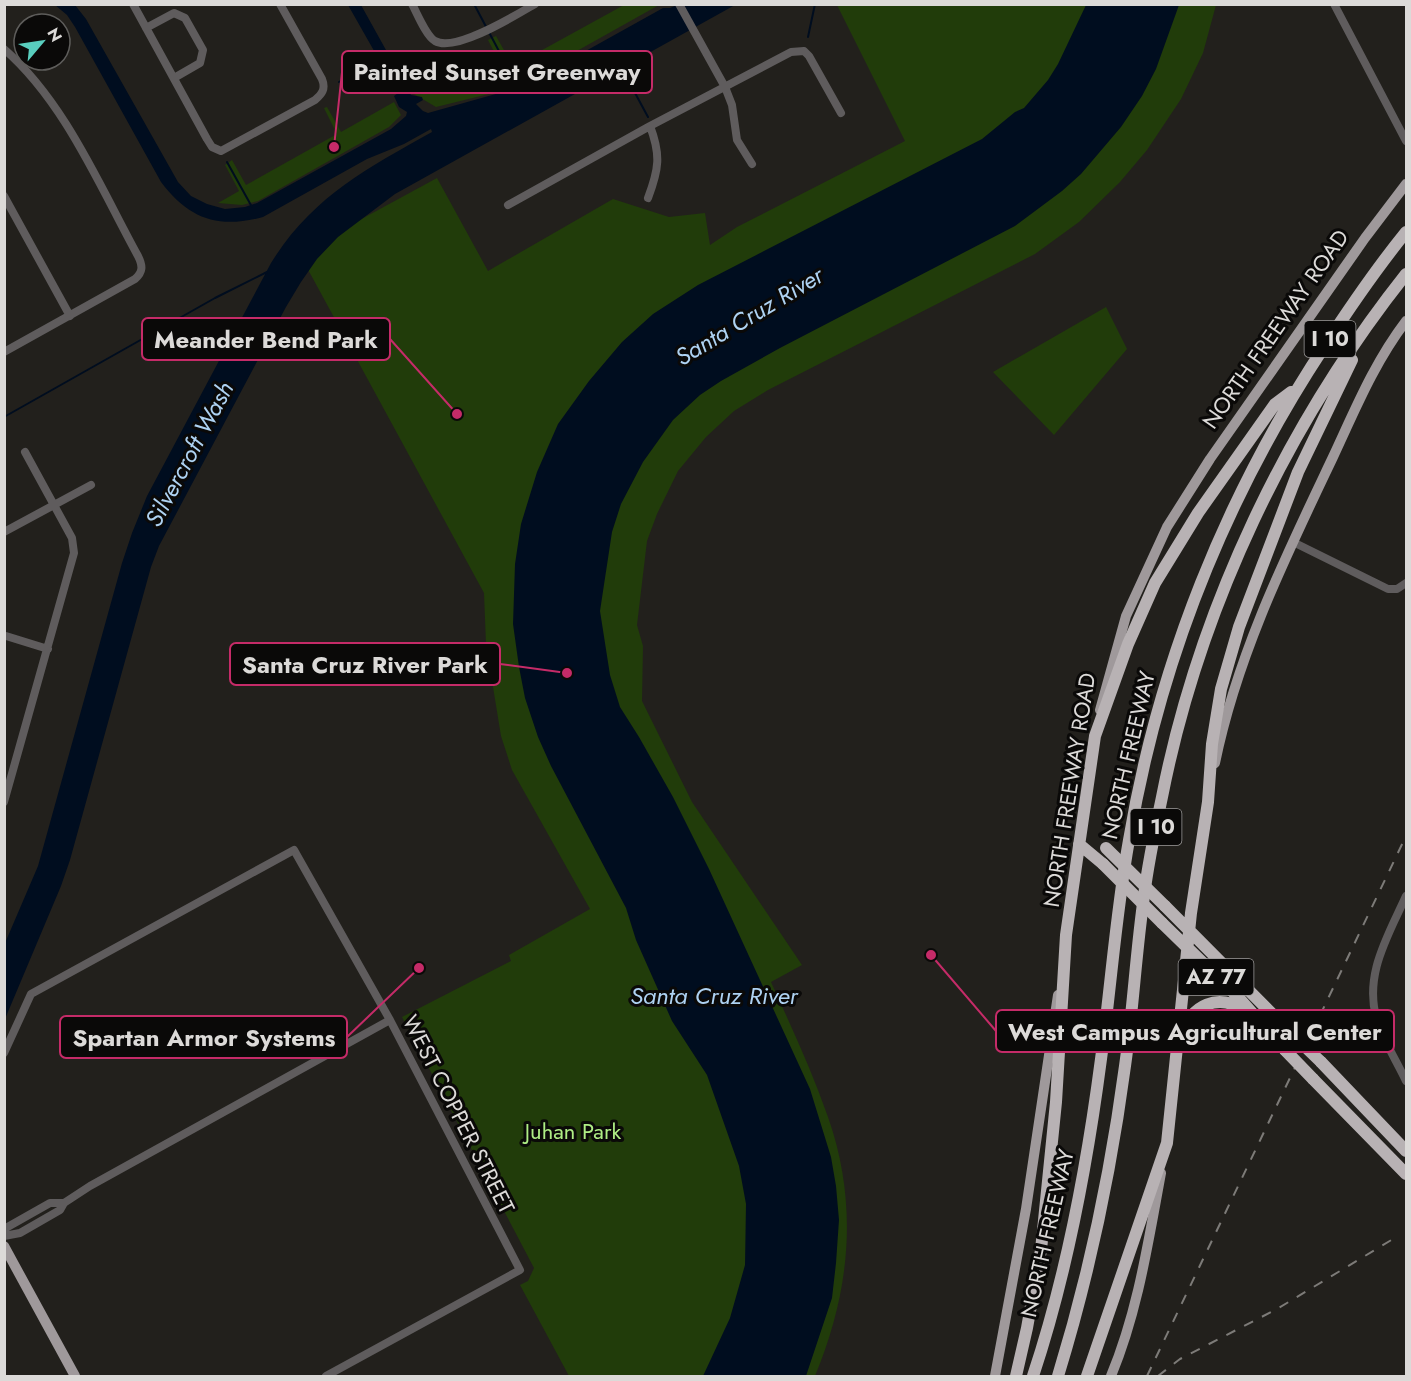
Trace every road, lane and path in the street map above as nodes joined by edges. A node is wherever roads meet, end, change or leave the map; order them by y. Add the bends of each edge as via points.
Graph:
1 (133, 4) edge
2 (280, 4) edge
3 (412, 4) edge
4 (535, 4) edge
5 (679, 4) edge
6 (1334, 4) edge
7 (146, 28) junction
8 (4, 50) edge
9 (174, 78) junction
10 (725, 87) junction
11 (841, 113) dead end
12 (650, 126) junction
13 (1407, 141) edge
14 (752, 164) dead end
15 (1407, 184) edge
16 (4, 196) edge
17 (648, 198) dead end
18 (508, 205) dead end
19 (1407, 232) edge
20 (1407, 274) edge
21 (70, 316) junction
22 (1374, 317) junction
23 (1407, 321) edge
24 (4, 352) edge
25 (1299, 385) junction
26 (25, 452) dead end
27 (91, 485) dead end
28 (55, 504) junction
29 (4, 532) edge
30 (1293, 542) junction
31 (1407, 583) edge
32 (6, 636) dead end
33 (48, 649) junction
34 (1095, 736) junction
35 (4, 802) edge
36 (1208, 802) junction
37 (1079, 844) junction
38 (1407, 896) edge
39 (1189, 931) junction
40 (1066, 935) junction
41 (1187, 949) junction
42 (390, 1020) junction
43 (1268, 1032) junction
44 (4, 1053) edge
45 (1174, 1074) junction
46 (1407, 1081) edge
47 (1167, 1143) junction
48 (1407, 1151) edge
49 (1407, 1174) edge
50 (64, 1203) junction
51 (4, 1230) edge
52 (4, 1236) edge
53 (4, 1246) edge
54 (75, 1377) edge
55 (326, 1377) edge
56 (995, 1377) edge
57 (1016, 1377) edge
58 (1033, 1377) edge
59 (1058, 1377) edge
60 (1087, 1377) edge
61 (1111, 1377) edge

1 - 7 street
2 - 9 street via 322,79 326,90 315,100 228,149 215,151
3 - 4 street via 434,42 477,36
5 - 10 street
6 - 13 street
7 - 9 street
7 - 9 street via 174,13 185,18 203,50 200,63
8 - 21 street via 43,90 78,146 143,270 135,279
10 - 11 street via 791,52 803,50
10 - 12 street
10 - 14 street via 737,140
12 - 17 street via 658,168
12 - 18 street
15 - 34 main road, NORTH FREEWAY ROAD via 1210,459 1167,527 1126,616
16 - 21 street
19 - 25 highway, NORTH FREEWAY / I 10 via 1360,292
20 - 22 highway, NORTH FREEWAY / I 10
21 - 24 street
22 - 36 highway via 1302,463 1239,627 1221,689
22 - 59 highway, NORTH FREEWAY / I 10 via 1311,412 1280,469 1221,598 1188,698 1162,795 1144,895 1126,1062 1107,1181
23 - 30 main road via 1375,367
25 - 34 highway via 1275,404 1171,555 1134,628
25 - 58 highway, NORTH FREEWAY / I 10 via 1235,503 1198,590 1158,706 1128,840 1092,1124 1066,1253
26 - 28 street
27 - 28 street
28 - 29 street
28 - 33 street via 72,538 74,553
30 - 31 street via 1388,589
30 - 36 main road via 1235,685
32 - 33 street
33 - 35 street
34 - 37 highway, NORTH FREEWAY ROAD
36 - 39 highway
37 - 39 highway, AZ 77, bridge via 1106,848
37 - 40 highway, NORTH FREEWAY ROAD
37 - 41 highway, AZ 77, bridge
38 - 46 street via 1379,957 1373,984 1378,1025
39 - 41 highway
39 - 48 highway, AZ 77, bridge
40 - 56 main road, NORTH FREEWAY ROAD via 1026,1209
40 - 57 highway via 1050,1178 1041,1251
41 - 43 highway, AZ 77
41 - 45 highway
42 - 44 street, WEST COPPER STREET via 294,850 31,994
42 - 50 street
42 - 55 street, WEST COPPER STREET via 520,1270
43 - 45 highway via 1235,1005 1219,1001 1204,1005 1186,1023
43 - 49 highway, AZ 77, bridge
45 - 47 highway
47 - 60 highway
47 - 61 main road via 1138,1293
50 - 51 street via 50,1203
50 - 52 street via 60,1210 20,1233
53 - 54 main road

